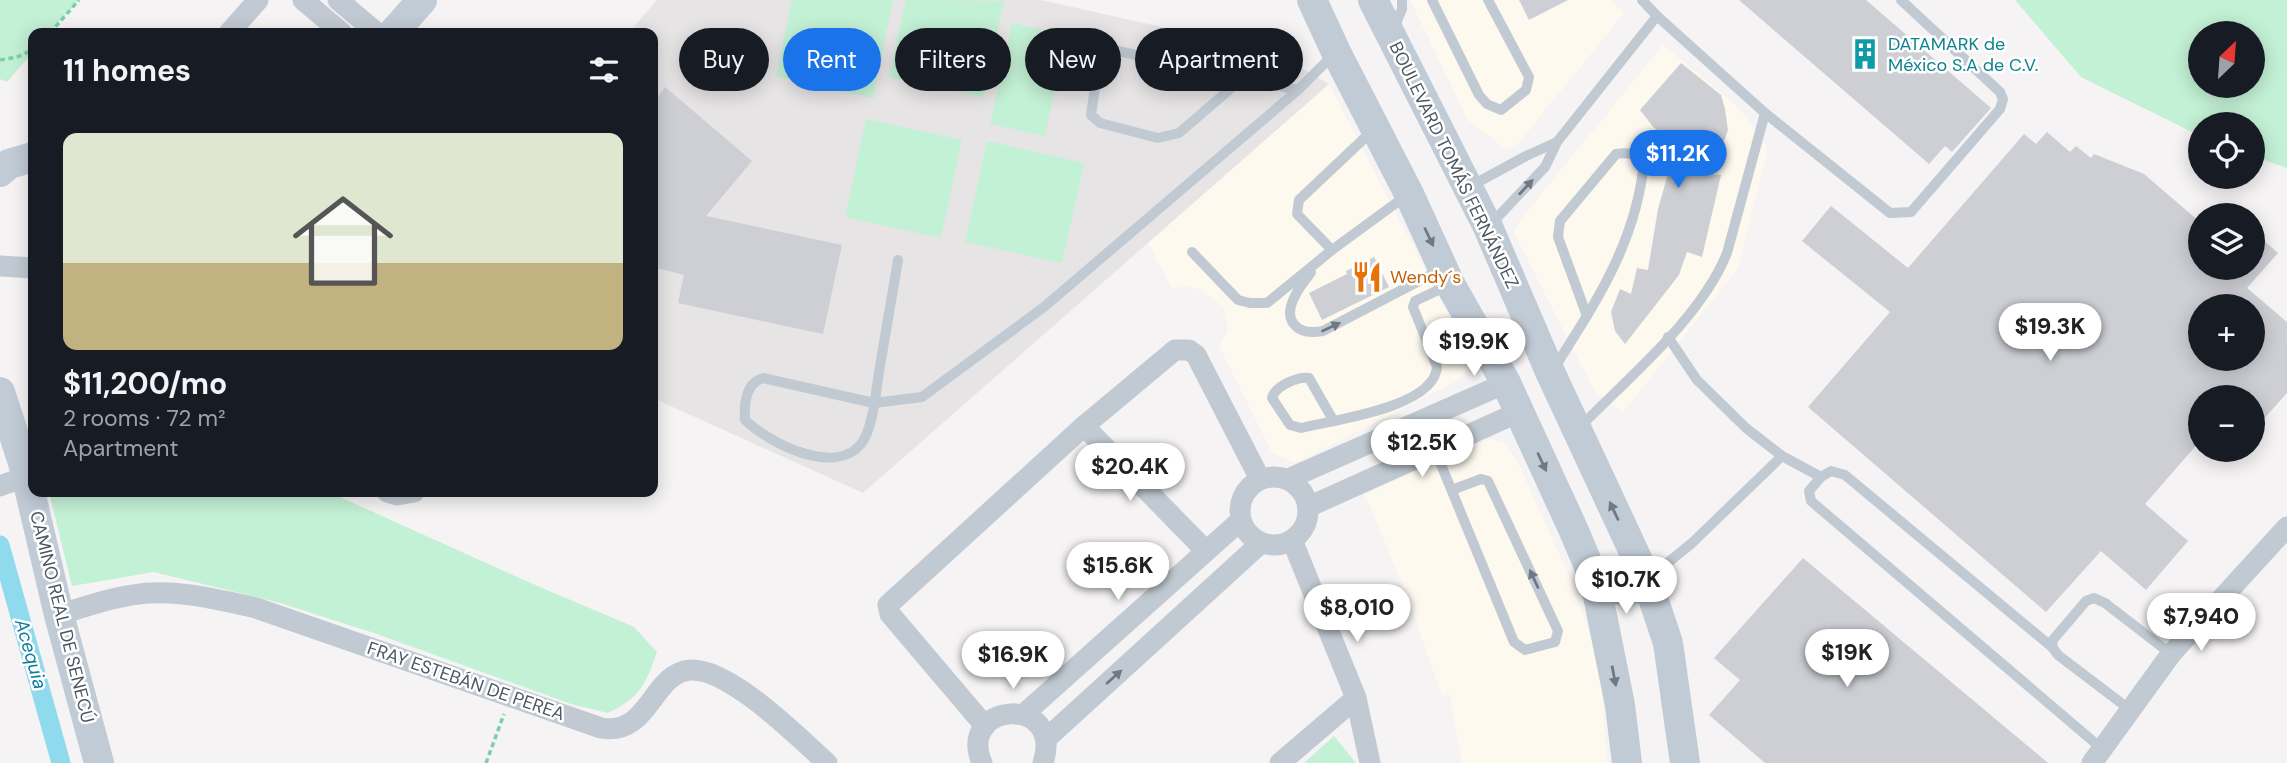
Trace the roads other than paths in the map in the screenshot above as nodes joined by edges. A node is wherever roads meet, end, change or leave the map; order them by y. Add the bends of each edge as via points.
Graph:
1 (258, 0) edge
2 (303, 0) edge
3 (338, 0) edge
4 (422, 0) edge
5 (1312, 0) edge
6 (1373, 0) edge
7 (1402, 0) edge
8 (1432, 0) edge
9 (1488, 0) edge
10 (1642, 0) edge
11 (1901, 0) edge
12 (1657, 16) junction
13 (233, 28) edge
14 (336, 28) edge
15 (371, 28) edge
16 (397, 28) edge
17 (1391, 34) junction
18 (1336, 52) junction
19 (1243, 78) joint
20 (1303, 85) edge
21 (1297, 91) edge
22 (1765, 113) junction
23 (1375, 129) junction
24 (1557, 142) junction
25 (28, 158) edge
26 (0, 172) edge
27 (1468, 188) junction
28 (1409, 194) junction
29 (1488, 227) junction
30 (1332, 250) junction
31 (1192, 252) dead end
32 (1321, 259) junction
33 (898, 260) dead end
34 (0, 266) edge
35 (28, 268) edge
36 (1447, 276) junction
37 (1587, 316) junction
38 (1668, 337) junction
39 (1551, 374) junction
40 (1506, 383) junction
41 (1425, 388) junction
42 (0, 392) edge
43 (874, 403) junction
44 (1519, 412) junction
45 (1438, 413) junction
46 (1333, 420) junction
47 (1084, 426) junction
48 (1577, 430) junction
49 (1390, 434) junction
50 (1435, 450) junction
51 (1782, 456) junction
52 (1404, 463) junction
53 (17, 470) edge
54 (1821, 477) junction
55 (1260, 478) junction
56 (1288, 479) junction
57 (1452, 490) junction
58 (1308, 507) junction
59 (1240, 521) junction
60 (2287, 527) edge
61 (1292, 540) junction
62 (1261, 543) junction
63 (1206, 551) junction
64 (1647, 580) junction
65 (1594, 581) junction
66 (58, 615) junction
67 (2053, 648) junction
68 (2171, 654) junction
69 (1356, 698) junction
70 (2129, 709) junction
71 (1024, 714) junction
72 (985, 726) junction
73 (1046, 739) junction
74 (2096, 756) edge
75 (976, 758) edge
76 (99, 763) edge
77 (827, 763) edge
78 (1043, 763) edge
79 (1280, 763) edge
80 (1370, 763) edge
81 (1627, 763) edge
82 (1685, 763) edge

1 - 13 street
2 - 14 street
3 - 15 street
4 - 16 main road
5 - 18 main road
6 - 17 main road, BOULEVARD TOMÁS FERNÁNDEZ
7 - 17 lane
8 - 9 lane via 1479,96 1501,110 1526,90 1529,76
10 - 12 lane
11 - 22 lane via 2003,99 2000,109 1911,212 1890,213
12 - 22 lane
12 - 24 lane
17 - 27 main road, BOULEVARD TOMÁS FERNÁNDEZ
18 - 20 lane
18 - 23 main road
19 - 19 lane via 1113,50 1099,60 1091,115 1100,123 1166,137 1179,133
21 - 43 lane via 1044,307 922,397
22 - 38 lane via 1720,270
23 - 28 main road
23 - 30 lane via 1297,205 1297,214
24 - 27 lane
29 -> 24 lane via 1545,167
25 - 26 main road
27 - 29 main road, BOULEVARD TOMÁS FERNÁNDEZ
28 - 30 lane
28 -> 36 main road
29 - 39 main road, BOULEVARD TOMÁS FERNÁNDEZ
30 - 32 lane
31 - 32 lane via 1238,300 1250,303 1267,303
32 -> 36 lane via 1291,306 1294,325 1312,334
33 - 43 lane
34 - 35 street
36 - 40 main road
36 - 41 lane via 1413,307 1437,367
37 - 37 lane via 1631,229 1644,162 1636,155 1616,154 1557,230
37 - 39 lane
38 - 48 lane
38 - 51 lane via 1697,380
39 - 48 main road, BOULEVARD TOMÁS FERNÁNDEZ
40 - 44 main road
40 - 45 street
41 - 45 lane
41 - 46 lane via 1372,413
42 - 53 main road, CAMINO REAL DE SENECÚ
43 - 43 lane via 763,378 749,387 744,409 745,420 753,428 817,458 842,456 860,445
44 - 50 street
44 -> 65 main road
45 - 49 street
46 - 46 lane via 1309,378 1275,389 1272,398 1290,425 1301,428
47 - 55 street via 1175,350 1189,350 1196,355
47 - 63 street
47 - 72 street via 889,602 890,614
64 -> 48 main road, BOULEVARD TOMÁS FERNÁNDEZ
49 - 52 lane
49 - 56 street
50 - 52 street
50 - 57 lane
51 - 54 lane
51 - 64 lane
52 - 58 street
53 - 66 main road, CAMINO REAL DE SENECÚ
54 - 67 lane via 1831,471 1845,475
54 - 74 lane via 1809,492 1811,501
55 - 56 street
55 - 59 street via 1244,492
56 - 58 street via 1305,495
57 -> 57 lane via 1514,642 1525,650 1555,642 1558,631 1488,481 1481,479
58 - 61 street via 1301,532
59 - 62 street
59 - 63 street
60 - 68 street
61 - 62 street
61 - 69 street
73 -> 62 street
63 - 71 street
64 - 65 main road via 1628,590
64 - 82 main road, BOULEVARD TOMÁS FERNÁNDEZ via 1668,643
65 -> 81 main road
66 - 76 main road, CAMINO REAL DE SENECÚ
66 - 77 street, FRAY ESTEBÁN DE PEREA via 135,594 211,597 256,608 614,731 634,720 678,673 702,671 762,705
67 - 68 lane via 2052,640 2086,601 2094,598
67 - 70 lane
68 - 70 street
69 - 79 street
69 - 80 street
70 - 74 street
71 - 72 street via 1000,715
71 - 73 street via 1042,729
72 - 75 street
73 - 78 street

